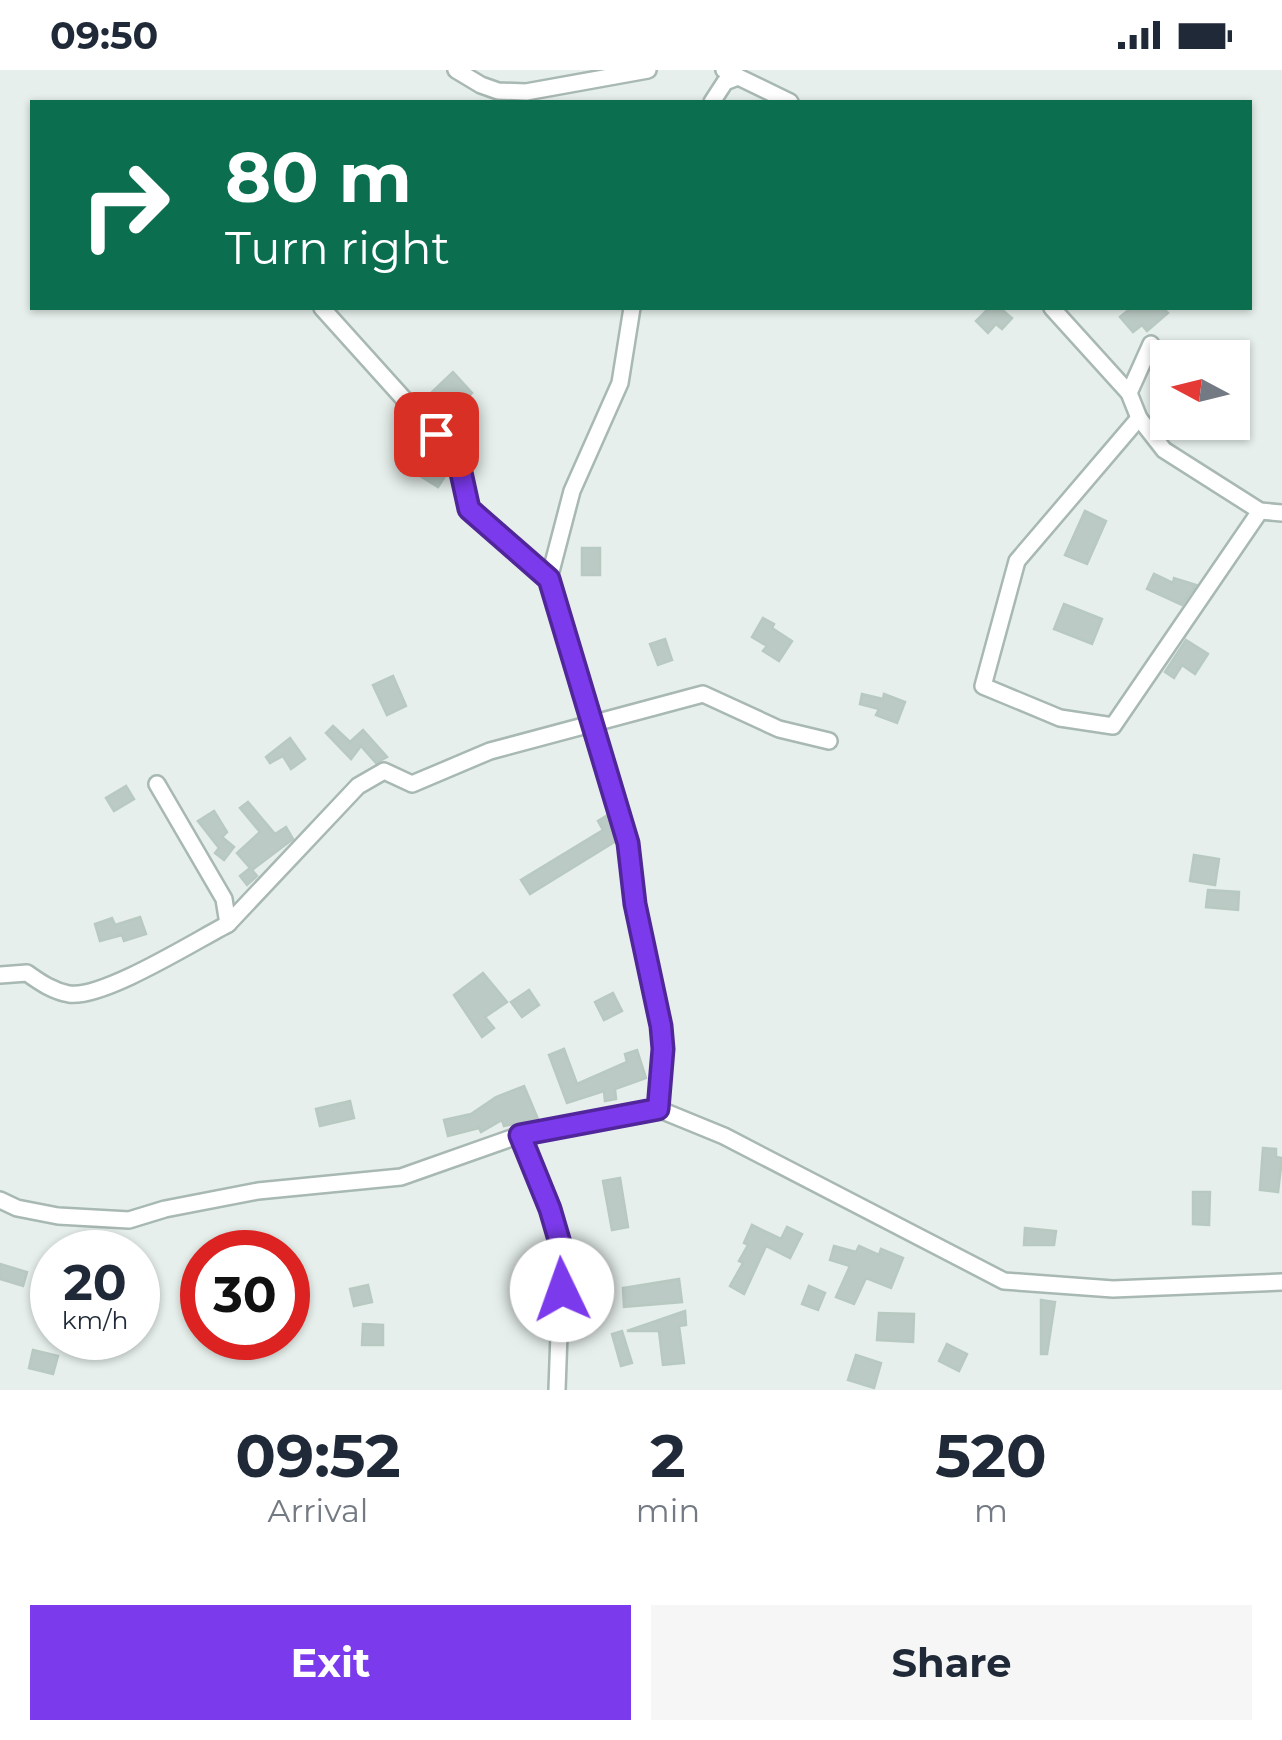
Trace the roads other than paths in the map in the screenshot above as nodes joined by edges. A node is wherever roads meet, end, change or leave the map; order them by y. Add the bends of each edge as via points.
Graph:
1 (456, 70) edge
2 (648, 70) edge
3 (731, 74) edge
4 (713, 100) edge
5 (786, 100) edge
6 (324, 310) edge
7 (632, 310) edge
8 (1054, 310) edge
9 (1150, 344) dead end
10 (1129, 393) junction
11 (1139, 418) junction
12 (1260, 511) junction
13 (1282, 513) edge
14 (549, 579) junction
15 (595, 725) junction
16 (829, 741) dead end
17 (157, 784) dead end
18 (228, 924) junction
19 (0, 975) edge
20 (658, 1109) junction
21 (520, 1135) junction
22 (0, 1200) edge
23 (17, 1208) junction
24 (0, 1217) edge
25 (1282, 1282) edge
26 (558, 1390) edge

1 - 2 street via 498,91 526,92
3 - 4 street
3 - 5 street
6 - 14 street via 458,459 469,509
7 - 14 street via 620,384 572,491
8 - 10 street
9 - 10 street
10 - 11 street
11 - 12 street via 1164,450
11 - 12 street via 1017,561 982,686 1060,718 1114,726
12 - 13 street
14 - 15 street
15 - 16 street via 704,694 779,729
15 - 18 street via 490,751 412,784 384,770 358,786
15 - 20 street via 628,843 658,1004
17 - 18 street via 224,899
18 - 19 street via 121,980 74,995 27,973
20 - 21 street
20 - 25 street via 724,1136 1004,1281 1114,1289
21 - 23 street via 402,1177 258,1191 128,1220
21 - 26 street via 562,1250
22 - 23 street
23 - 24 street

